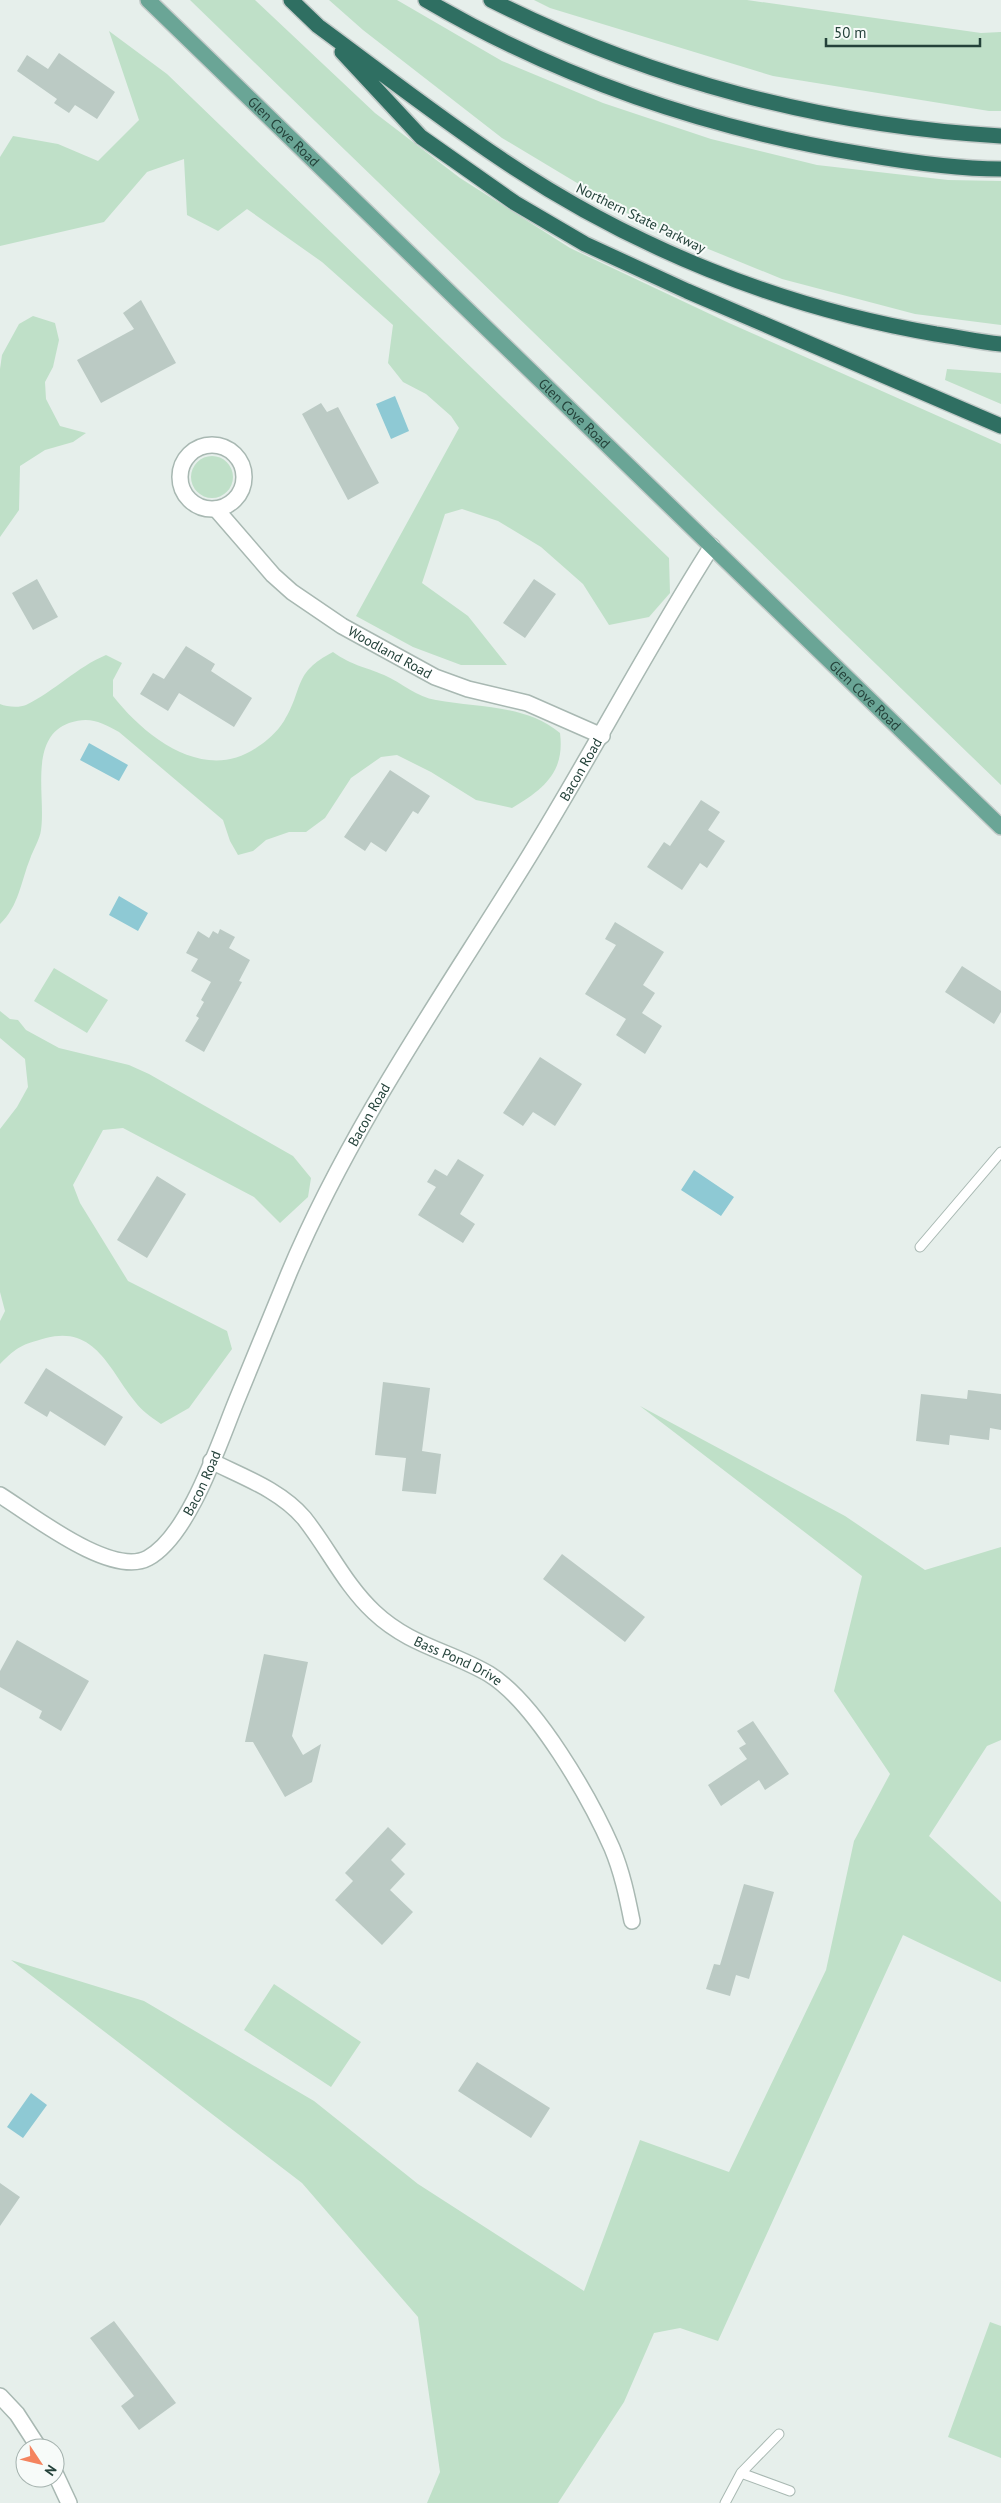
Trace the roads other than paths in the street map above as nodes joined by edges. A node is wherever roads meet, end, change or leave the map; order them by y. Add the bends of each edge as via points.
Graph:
1 (148, 0) edge
2 (290, 0) edge
3 (426, 0) edge
4 (492, 0) edge
5 (318, 26) junction
6 (1001, 136) edge
7 (1001, 169) edge
8 (1001, 344) edge
9 (1001, 426) edge
10 (216, 509) junction
11 (712, 546) junction
12 (602, 736) junction
13 (1001, 827) edge
14 (1001, 1152) edge
15 (920, 1247) dead end
16 (212, 1461) junction
17 (0, 1495) edge
18 (632, 1921) dead end
19 (0, 2396) edge
20 (779, 2434) dead end
21 (33, 2438) edge
22 (741, 2472) junction
23 (62, 2488) edge
24 (790, 2491) dead end
25 (69, 2503) edge
26 (725, 2503) edge

1 - 11 main road, Glen Cove Road
2 - 5 highway, Northern State Parkway
3 - 7 highway via 499,40 584,79 716,123 808,145 888,158
4 - 6 highway via 605,50 696,83 757,100 856,121
5 - 8 highway, Northern State Parkway via 501,159 600,218 668,252 809,305 918,330
5 - 9 highway via 420,137 548,223 678,287
10 - 10 street via 239,495 243,468 232,452 223,447 204,446 188,456 180,472 180,482 189,499 205,509
10 - 12 street, Woodland Road via 273,575 342,626 435,677 468,689 527,703
11 - 12 street, Bacon Road
11 - 13 main road, Glen Cove Road
12 - 16 street, Bacon Road via 435,1004 347,1154 294,1263
14 - 15 lane
16 - 17 street, Bacon Road via 193,1503 169,1540 146,1559 120,1562 101,1557
16 - 18 street, Bass Pond Drive via 270,1490 303,1518 374,1612 413,1641 491,1675 521,1701 551,1740 612,1848 625,1884
19 - 21 street
20 - 22 lane
22 - 24 lane
22 - 26 lane
23 - 25 street

